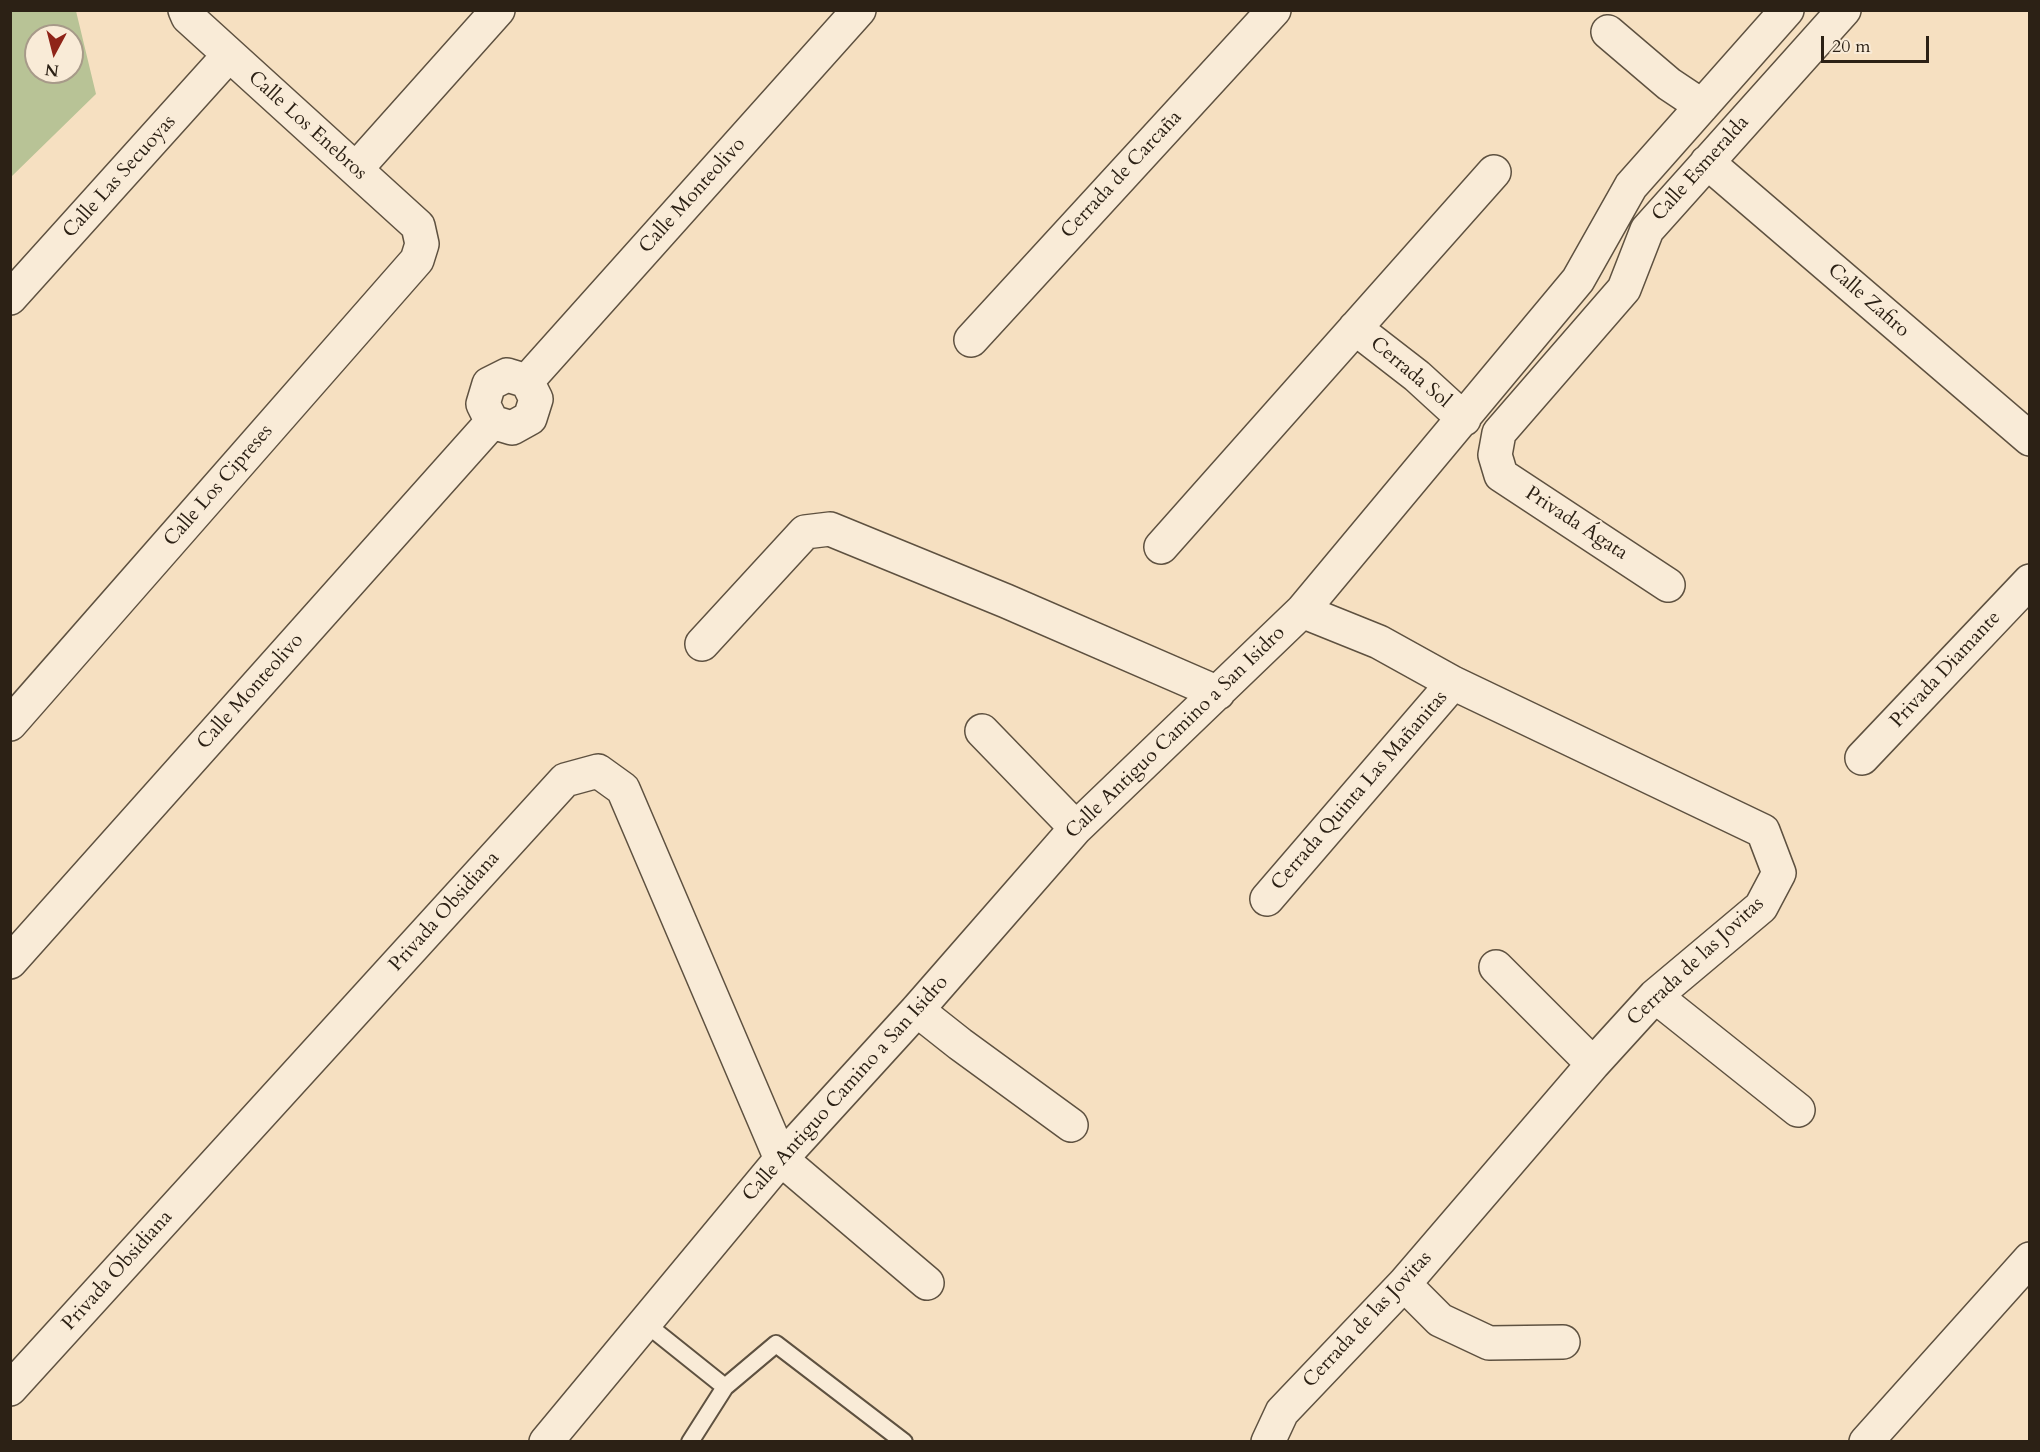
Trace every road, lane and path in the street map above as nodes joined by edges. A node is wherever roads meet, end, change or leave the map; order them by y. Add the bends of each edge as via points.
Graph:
1 (185, 10) edge
2 (498, 10) edge
3 (859, 10) edge
4 (1274, 10) edge
5 (1787, 10) edge
6 (1844, 10) edge
7 (1608, 32) dead end
8 (229, 55) junction
9 (1702, 106) junction
10 (1707, 162) junction
11 (356, 169) junction
12 (1494, 172) dead end
13 (422, 244) joint
14 (10, 298) edge
15 (1355, 328) junction
16 (971, 340) dead end
17 (1464, 419) junction
18 (2030, 439) edge
19 (1495, 455) joint
20 (1161, 547) dead end
21 (2030, 581) edge
22 (1668, 585) dead end
23 (1302, 611) junction
24 (702, 644) dead end
25 (1453, 683) junction
26 (1218, 693) junction
27 (10, 724) edge
28 (982, 731) dead end
29 (1862, 758) dead end
30 (1076, 828) junction
31 (1267, 899) dead end
32 (10, 963) edge
33 (1496, 967) dead end
34 (1654, 996) junction
35 (917, 1010) junction
36 (1593, 1064) junction
37 (1798, 1110) dead end
38 (1071, 1125) dead end
39 (781, 1159) junction
40 (2030, 1259) edge
41 (927, 1283) dead end
42 (1404, 1284) junction
43 (645, 1323) junction
44 (1563, 1342) dead end
45 (725, 1387) junction
46 (10, 1389) edge
47 (553, 1439) edge
48 (1268, 1441) edge
49 (690, 1442) edge
50 (904, 1442) edge
51 (1866, 1442) edge

1 - 8 street, Calle Los Enebros
2 - 11 street
3 - 32 street, Calle Monteolivo via 526,381 536,399 530,418 512,428 492,422
4 - 16 street, Cerrada de Carcaña
5 - 9 street, Calle Antiguo Camino a San Isidro
6 - 10 street, Calle Esmeralda
7 - 9 street via 1669,84
8 - 11 street, Calle Los Enebros
8 - 14 street, Calle Las Secuoyas
9 - 17 street, Calle Antiguo Camino a San Isidro via 1631,186 1578,280
10 - 18 street, Calle Zafiro
10 - 19 street, Calle Esmeralda via 1647,230 1624,289 1499,433
11 - 13 street, Calle Los Enebros via 418,226
12 - 15 street
13 - 27 street, Calle Los Cipreses via 417,260
15 - 17 street, Cerrada Sol
15 - 20 street
17 - 23 street, Calle Antiguo Camino a San Isidro
19 - 22 street, Privada Ágata via 1501,475
21 - 29 street, Privada Diamante
23 - 25 street, Cerrada de las Jovitas via 1379,642
23 - 26 street, Calle Antiguo Camino a San Isidro
24 - 26 street via 805,532 830,529
25 - 31 street, Cerrada Quinta Las Mañanitas
25 - 34 street, Cerrada de las Jovitas via 1763,831 1779,873 1761,907
26 - 30 street, Calle Antiguo Camino a San Isidro
28 - 30 street
30 - 35 street, Calle Antiguo Camino a San Isidro
33 - 36 street
34 - 36 street, Cerrada de las Jovitas
34 - 37 street
35 - 38 street
35 - 39 street, Calle Antiguo Camino a San Isidro
36 - 42 street, Cerrada de las Jovitas
39 - 41 street
39 - 43 street, Calle Antiguo Camino a San Isidro
39 - 46 street, Privada Obsidiana via 623,789 598,771 565,780
40 - 51 street
42 - 44 street via 1440,1320 1489,1343
42 - 48 street, Cerrada de las Jovitas via 1282,1412
43 - 45 lane
43 - 47 street, Calle Antiguo Camino a San Isidro
45 - 49 lane
45 - 50 lane via 776,1344

